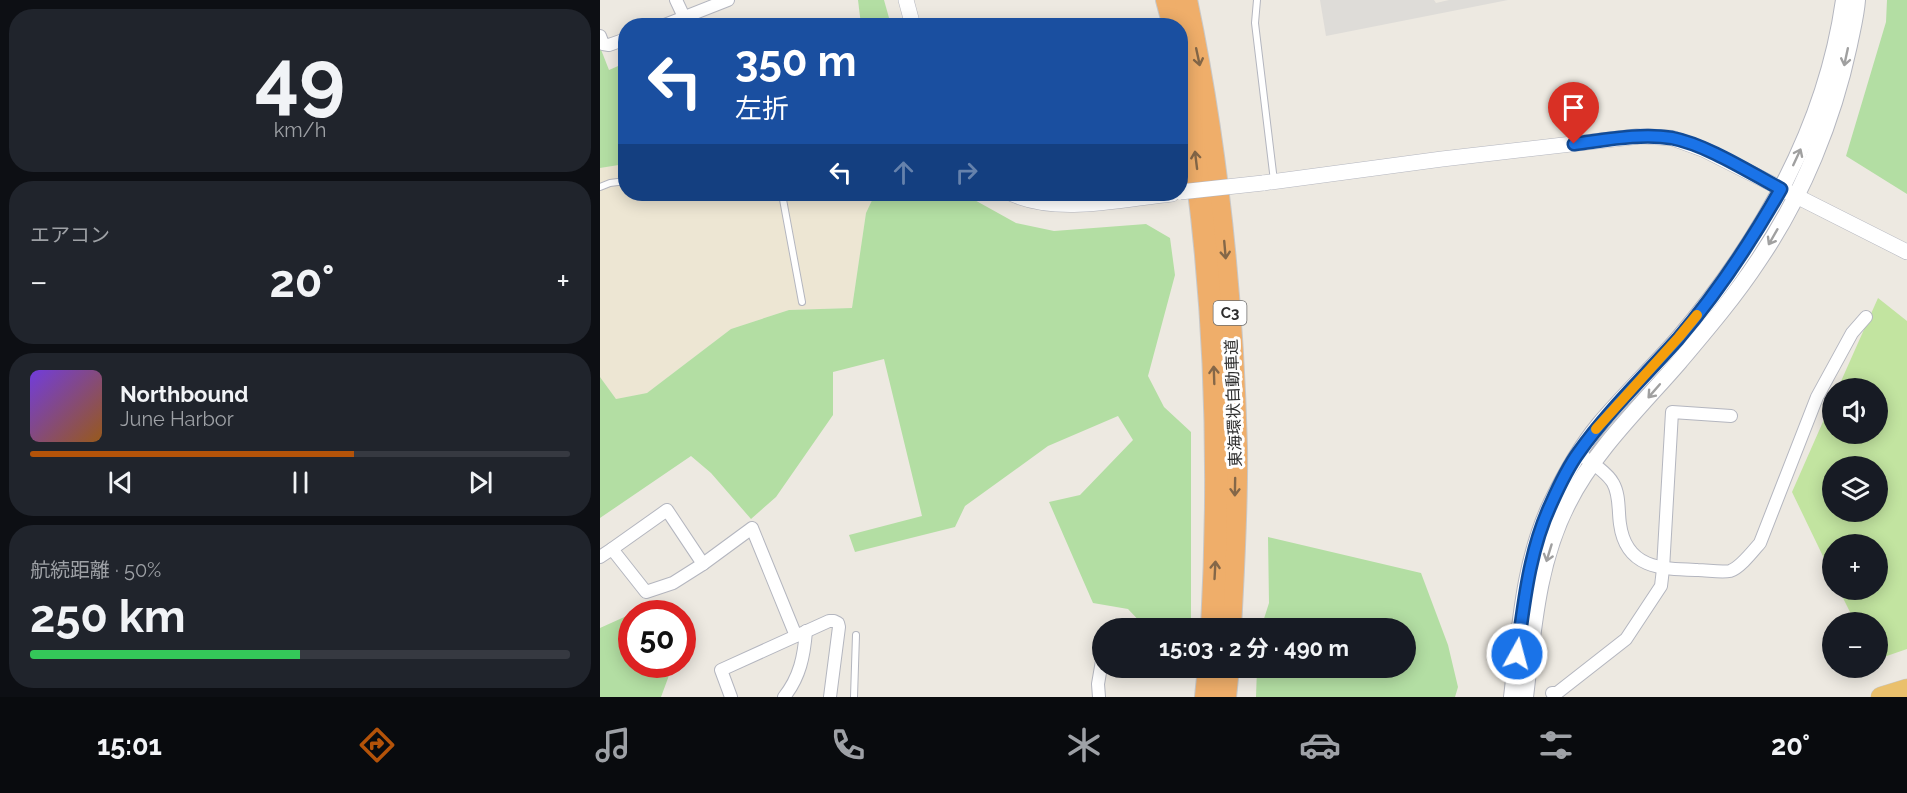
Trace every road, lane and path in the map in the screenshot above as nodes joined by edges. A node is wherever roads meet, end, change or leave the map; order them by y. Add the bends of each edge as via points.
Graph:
1 (676, 0) edge
2 (728, 0) edge
3 (906, 0) edge
4 (1167, 0) edge
5 (1186, 0) edge
6 (1257, 0) edge
7 (1844, 0) edge
8 (1857, 0) edge
9 (684, 17) joint
10 (911, 18) edge
11 (1171, 18) edge
12 (600, 36) edge
13 (618, 42) edge
14 (1188, 113) edge
15 (618, 182) edge
16 (1268, 182) junction
17 (600, 187) edge
18 (1188, 191) edge
19 (1788, 193) junction
20 (783, 201) edge
21 (1035, 201) edge
22 (1112, 201) edge
23 (1907, 252) edge
24 (802, 302) dead end
25 (1866, 317) dead end
26 (1731, 417) dead end
27 (1578, 453) junction
28 (1592, 463) junction
29 (612, 549) junction
30 (600, 557) edge
31 (703, 564) junction
32 (1664, 569) junction
33 (1213, 618) edge
34 (1230, 618) edge
35 (801, 633) junction
36 (856, 635) dead end
37 (1099, 678) edge
38 (1208, 678) edge
39 (1227, 678) edge
40 (1907, 689) edge
41 (1552, 693) dead end
42 (731, 697) edge
43 (784, 697) edge
44 (830, 697) edge
45 (854, 697) edge
46 (1099, 697) edge
47 (1206, 697) edge
48 (1225, 697) edge
49 (1512, 697) edge
50 (1525, 697) edge
51 (1881, 697) edge

1 - 9 street
2 - 9 street
3 - 10 street
4 - 11 highway
5 -> 34 highway, 東海環状自動車道 / C3 via 1212,140 1229,297 1236,449
6 - 16 lane via 1255,23
19 -> 7 main road via 1833,54
8 -> 19 main road via 1842,77 1824,132
12 - 13 street via 603,44
33 -> 14 highway, 東海環状自動車道 / C3 via 1217,445 1211,302
15 - 17 lane
16 - 18 street, bridge
16 - 19 street via 1641,136 1672,138 1705,150
19 - 23 street
19 - 27 main road via 1717,290
19 -> 28 main road via 1760,259 1728,303
20 - 24 lane
21 - 22 street via 1078,205
25 - 32 street via 1852,333 1817,397 1760,543 1731,571
26 - 32 street via 1672,412
27 - 28 street
27 - 49 main road via 1551,504 1533,553
28 - 32 street via 1613,483 1624,541 1640,560
28 -> 50 main road via 1567,505 1548,555 1539,589
29 - 30 street
29 - 31 street via 646,592 673,583
29 - 31 street via 667,510
31 - 35 street via 752,528
32 - 41 street via 1661,586 1626,639
35 - 42 street via 722,670
35 - 43 street via 804,655
35 - 44 street via 829,621 838,624
36 - 45 lane
37 - 46 street
38 - 47 highway
39 - 48 highway
40 - 51 highway

